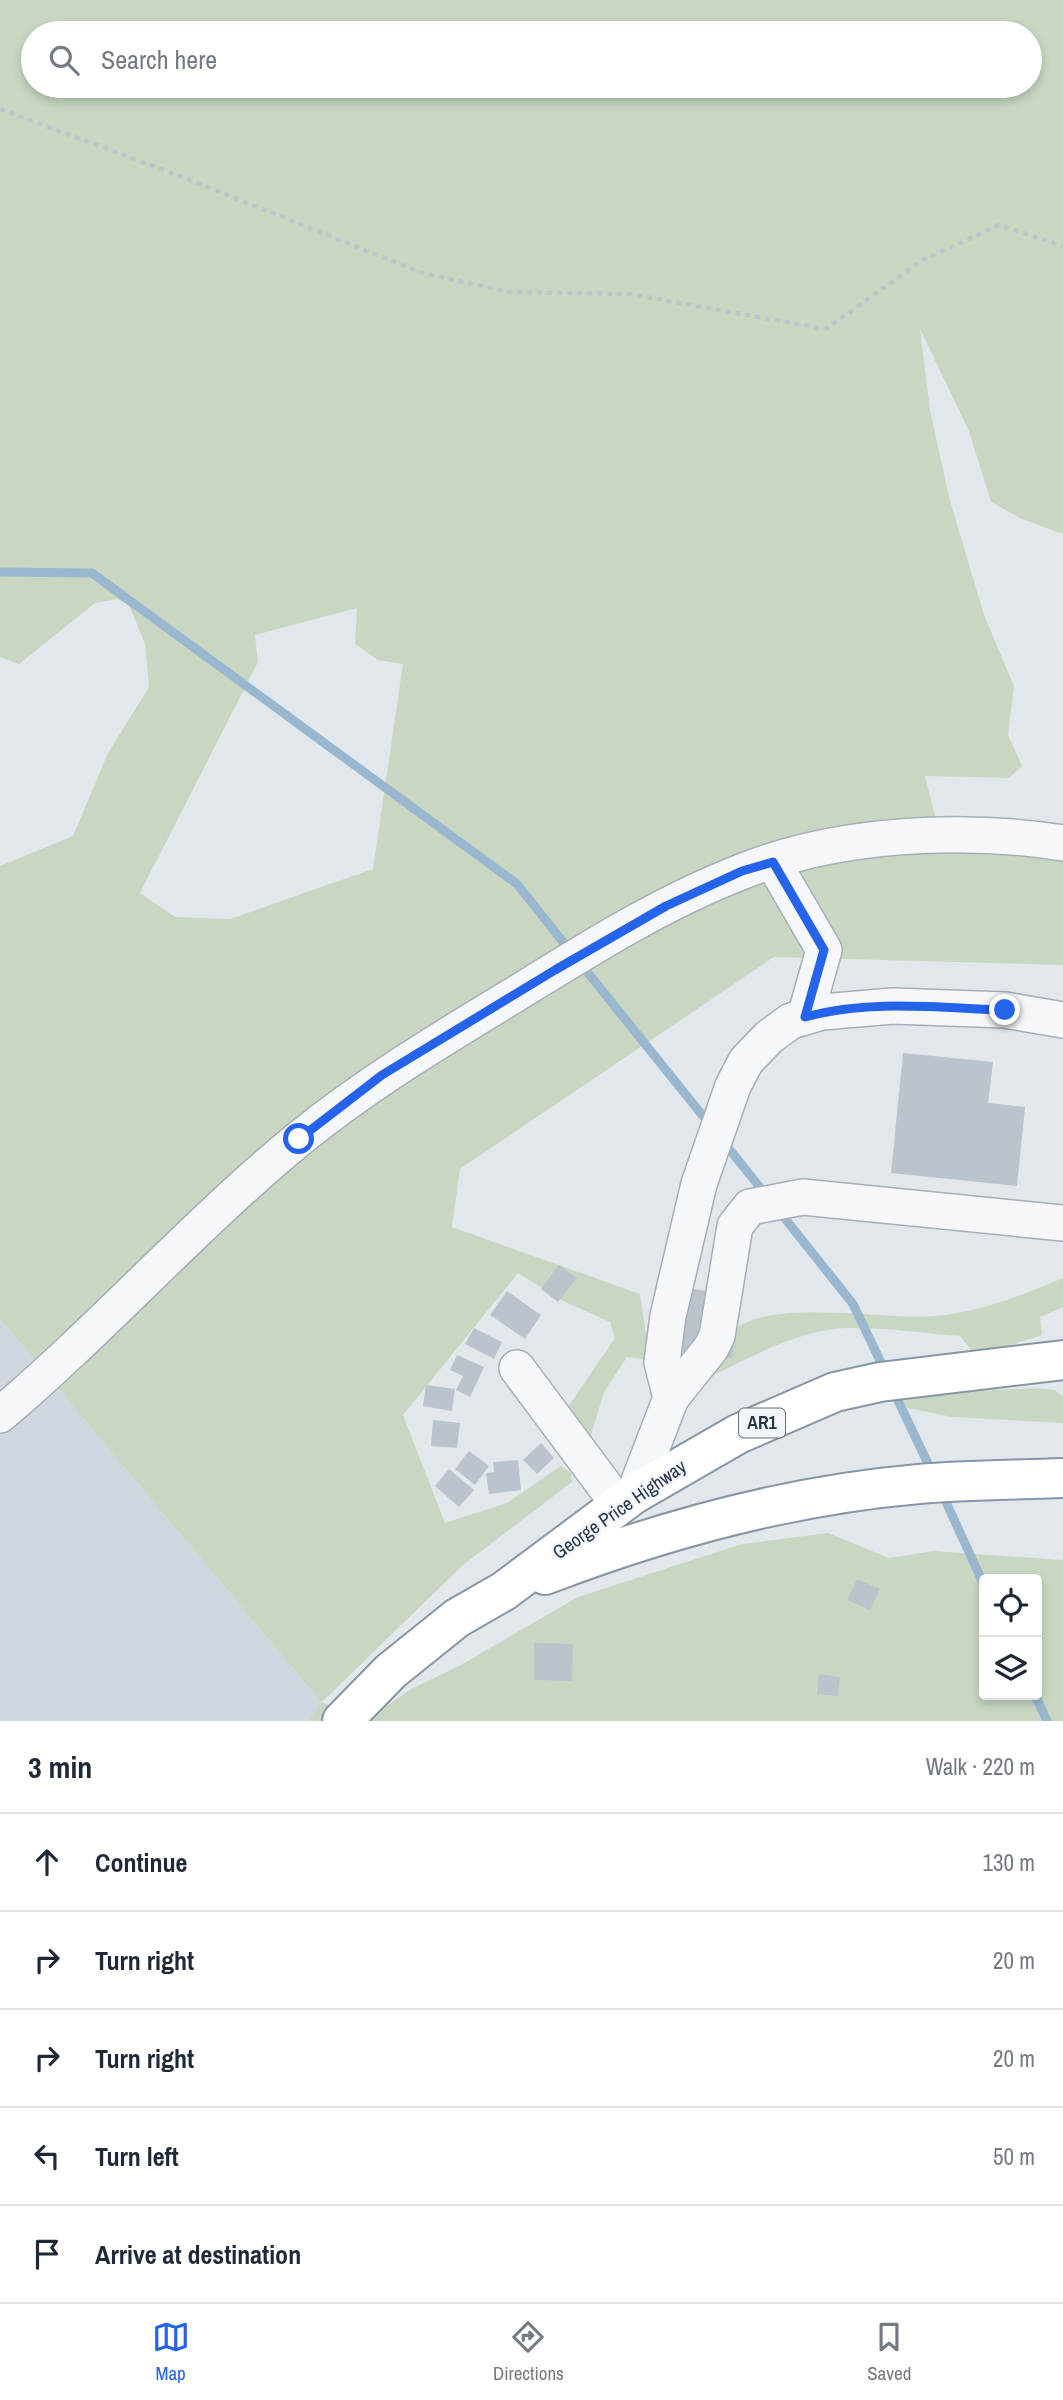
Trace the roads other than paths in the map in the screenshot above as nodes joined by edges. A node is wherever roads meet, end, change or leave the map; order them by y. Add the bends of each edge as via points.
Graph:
1 (1063, 843) edge
2 (773, 862) junction
3 (805, 1017) junction
4 (1063, 1020) edge
5 (1063, 1223) edge
6 (1063, 1360) edge
7 (517, 1368) dead end
8 (671, 1398) junction
9 (0, 1415) edge
10 (1063, 1478) edge
11 (626, 1499) junction
12 (504, 1591) junction
13 (342, 1721) edge

1 - 2 street via 1021,836 935,835 829,846
2 - 3 street via 824,950
2 - 9 street via 666,906 382,1075 299,1139
3 - 4 street via 893,1006 1005,1010
3 - 8 street via 769,1037 746,1060 733,1086 699,1184 668,1316 662,1362
5 - 8 street via 803,1197 750,1207 735,1226 717,1336
6 - 11 highway, George Price Highway / AR1 via 880,1382 835,1392 738,1434
7 - 11 street
8 - 11 street
10 - 12 highway, George Price Highway / AR1 via 919,1484 810,1498 654,1536
11 - 12 highway, George Price Highway / AR1
12 - 13 highway, George Price Highway / AR1 via 421,1644

